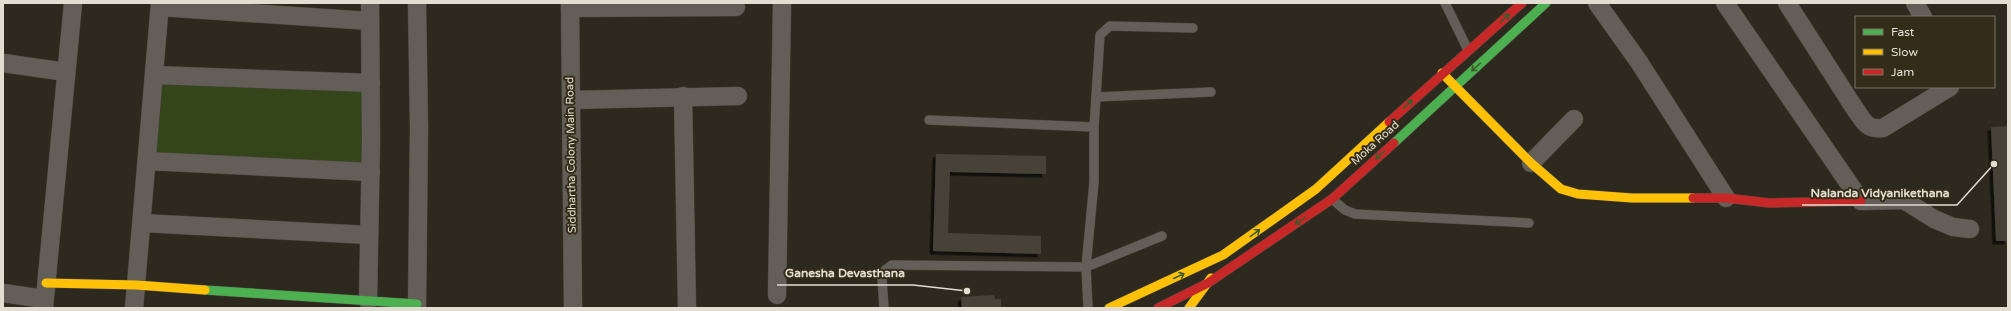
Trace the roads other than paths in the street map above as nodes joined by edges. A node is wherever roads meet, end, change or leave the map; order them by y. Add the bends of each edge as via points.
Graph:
1 (73, 3) edge
2 (370, 3) edge
3 (417, 3) edge
4 (782, 3) edge
5 (1445, 3) edge
6 (1522, 3) edge
7 (1546, 3) edge
8 (1597, 3) edge
9 (1725, 3) edge
10 (1788, 3) edge
11 (1915, 3) edge
12 (160, 5) edge
13 (570, 6) edge
14 (736, 7) dead end
15 (1922, 16) edge
16 (370, 21) junction
17 (1193, 28) dead end
18 (1468, 50) junction
19 (3, 63) edge
20 (66, 72) junction
21 (1442, 73) junction
22 (154, 75) junction
23 (371, 83) junction
24 (1455, 86) junction
25 (1948, 88) edge
26 (1211, 92) dead end
27 (683, 96) junction
28 (738, 96) dead end
29 (1096, 97) junction
30 (571, 100) junction
31 (1574, 119) dead end
32 (929, 120) dead end
33 (1094, 128) junction
34 (147, 161) junction
35 (1531, 163) junction
36 (371, 172) junction
37 (1726, 198) junction
38 (1332, 199) junction
39 (1862, 201) junction
40 (142, 223) junction
41 (1529, 223) dead end
42 (1970, 229) dead end
43 (369, 235) junction
44 (1162, 236) dead end
45 (1223, 256) junction
46 (1086, 267) junction
47 (1208, 283) junction
48 (136, 285) junction
49 (3, 293) edge
50 (777, 295) dead end
51 (45, 296) edge
52 (368, 301) junction
53 (417, 306) edge
54 (134, 308) edge
55 (573, 308) edge
56 (687, 308) edge
57 (884, 308) edge
58 (1088, 308) edge
59 (1109, 308) edge
60 (1158, 308) edge
61 (1189, 308) edge

1 - 20 street
2 - 16 street
3 - 53 street
4 - 50 street
5 - 18 lane
18 -> 6 main road, Moka Road
7 -> 24 main road, Moka Road
8 - 37 street
9 - 39 street
10 - 25 street via 1855,109 1866,124 1874,129 1883,128
11 - 15 street
12 - 16 street
12 - 22 street
13 - 14 street
13 - 30 street, Siddhartha Colony Main Road
16 - 23 street
17 - 29 lane via 1110,26 1100,35
18 - 21 main road, Moka Road
19 - 20 street
20 - 51 street
21 - 24 main road
45 -> 21 main road, Moka Road via 1316,189
22 - 23 street
22 - 34 street
23 - 36 street
24 - 35 main road
24 -> 38 main road, Moka Road
26 - 29 lane
27 - 28 street
27 - 30 street
27 - 56 street
29 - 33 lane
30 - 55 street, Siddhartha Colony Main Road
31 - 35 street
32 - 33 lane
33 - 46 lane via 1094,182
34 - 36 street
34 - 40 street
35 - 37 main road via 1561,189 1578,194 1632,198
36 - 43 street
37 - 39 main road via 1770,203
38 - 41 lane via 1345,210 1355,214
38 -> 47 main road, Moka Road
39 - 42 street via 1904,200 1934,219 1953,227
40 - 43 street
40 - 48 street
43 - 52 street
44 - 46 lane
45 - 47 main road
59 -> 45 main road
46 - 57 lane via 892,265 884,270 882,279
46 - 58 lane
47 - 60 main road
47 - 61 main road
48 - 51 main road
48 - 52 main road
48 - 54 street
49 - 51 street
52 - 53 main road

